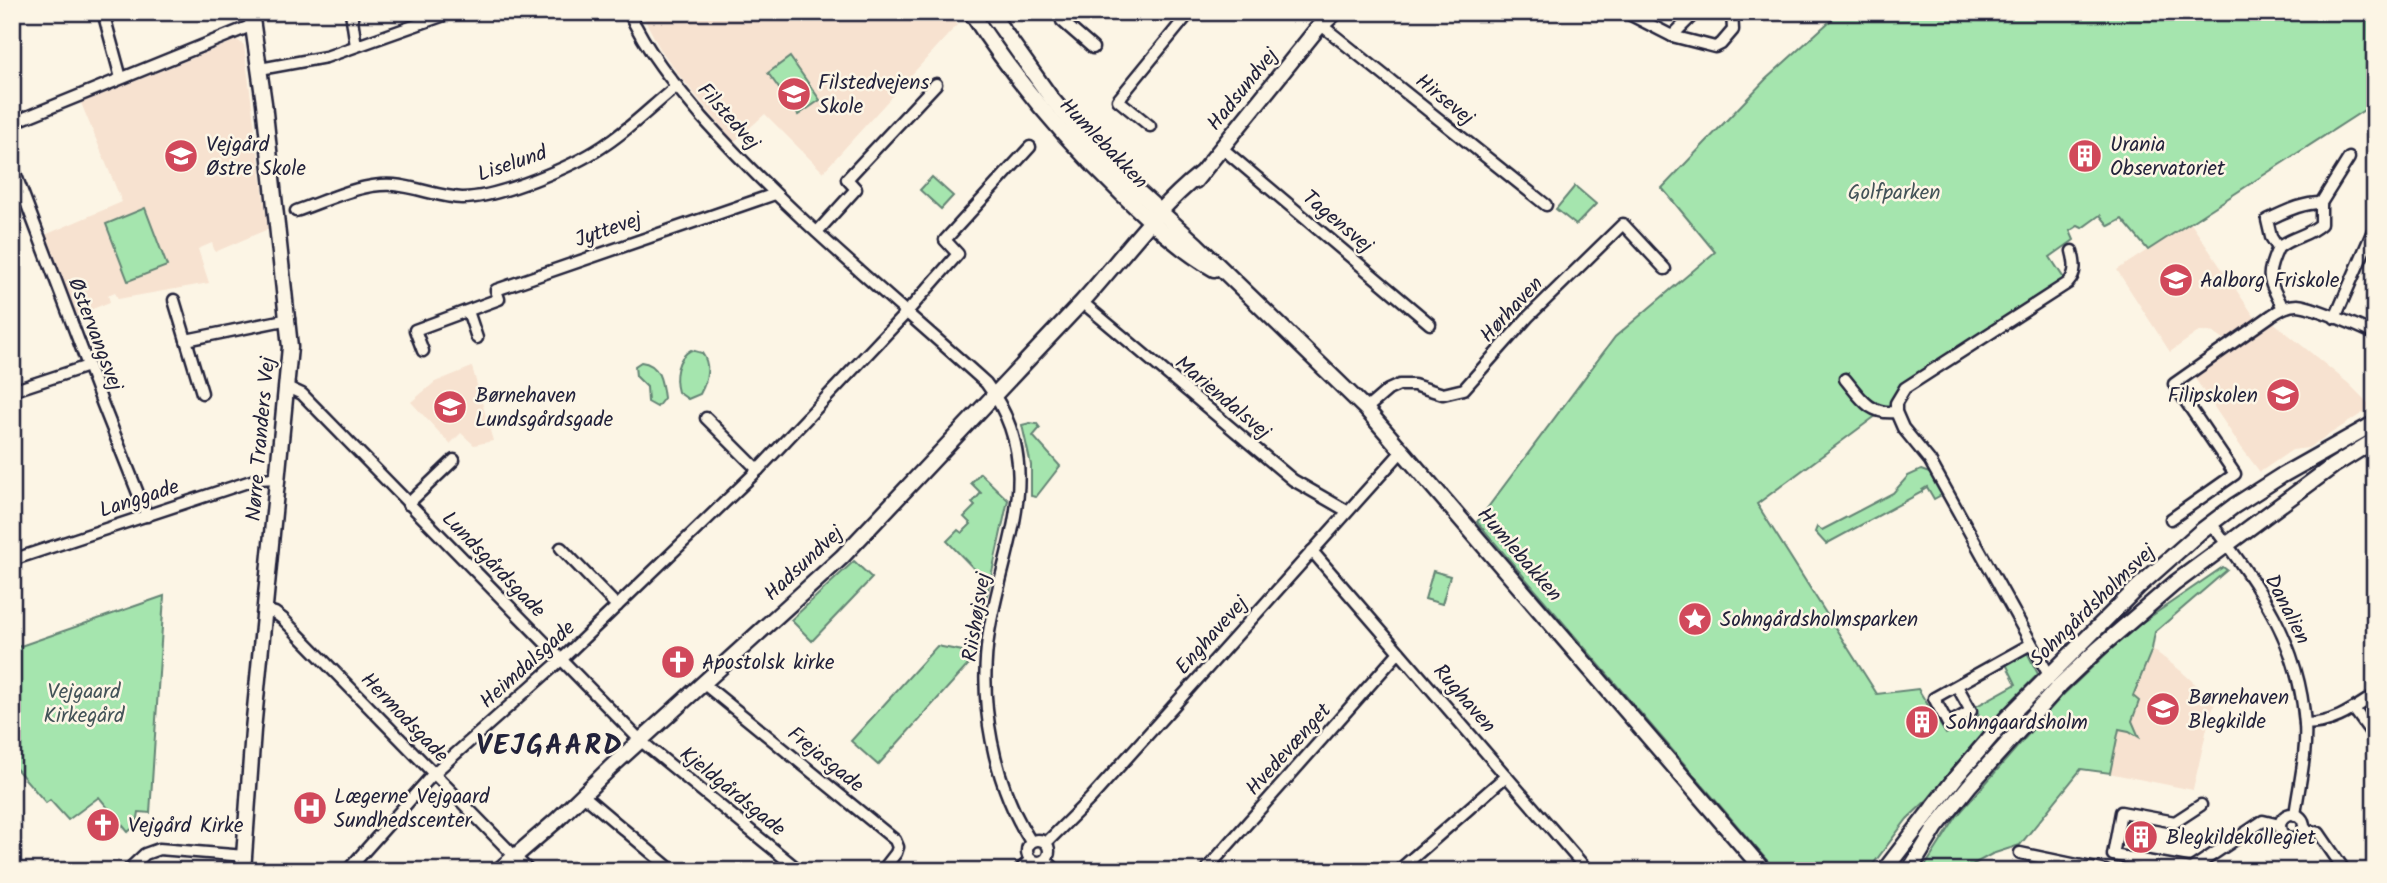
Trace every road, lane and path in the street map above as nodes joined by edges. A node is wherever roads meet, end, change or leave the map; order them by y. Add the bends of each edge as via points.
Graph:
1 (103, 12) edge
2 (351, 12) edge
3 (453, 12) edge
4 (629, 12) edge
5 (971, 12) edge
6 (989, 12) edge
7 (1068, 12) edge
8 (1190, 12) edge
9 (1336, 12) edge
10 (1625, 12) edge
11 (1696, 12) edge
12 (1732, 12) edge
13 (252, 19) edge
14 (1321, 23) edge
15 (1672, 36) junction
16 (356, 46) junction
17 (1093, 48) dead end
18 (260, 69) junction
19 (121, 78) junction
20 (936, 84) dead end
21 (677, 86) junction
22 (12, 123) edge
23 (1150, 126) dead end
24 (1030, 148) dead end
25 (1222, 148) junction
26 (2349, 158) dead end
27 (12, 165) edge
28 (775, 194) junction
29 (2321, 203) junction
30 (1546, 205) dead end
31 (296, 211) dead end
32 (1158, 219) junction
33 (2375, 226) edge
34 (817, 232) junction
35 (2278, 248) junction
36 (2072, 251) dead end
37 (1665, 269) dead end
38 (174, 300) dead end
39 (1082, 302) junction
40 (2283, 308) junction
41 (468, 311) junction
42 (907, 312) junction
43 (2335, 318) junction
44 (289, 319) junction
45 (1430, 324) dead end
46 (2375, 334) edge
47 (477, 338) dead end
48 (186, 340) junction
49 (423, 351) dead end
50 (88, 366) junction
51 (1845, 379) dead end
52 (287, 387) junction
53 (12, 391) edge
54 (202, 393) dead end
55 (996, 395) junction
56 (1366, 409) junction
57 (1896, 412) junction
58 (706, 418) dead end
59 (2375, 423) edge
60 (2375, 440) edge
61 (1403, 450) junction
62 (454, 460) dead end
63 (758, 470) junction
64 (278, 478) junction
65 (408, 504) junction
66 (1347, 511) junction
67 (147, 516) junction
68 (2171, 519) dead end
69 (2211, 523) junction
70 (2227, 545) junction
71 (561, 548) dead end
72 (1312, 551) junction
73 (12, 560) edge
74 (617, 606) junction
75 (265, 610) junction
76 (2031, 644) junction
77 (1399, 652) junction
78 (561, 660) junction
79 (2049, 674) junction
80 (705, 684) junction
81 (1957, 686) dead end
82 (2375, 695) edge
83 (2354, 709) junction
84 (2305, 724) junction
85 (2375, 738) edge
86 (641, 741) junction
87 (434, 774) junction
88 (1506, 776) junction
89 (583, 796) junction
90 (2201, 806) dead end
91 (2295, 815) junction
92 (2280, 825) junction
93 (2303, 829) junction
94 (1031, 842) junction
95 (1046, 844) junction
96 (2020, 853) dead end
97 (2113, 855) junction
98 (245, 856) junction
99 (1046, 859) junction
100 (518, 860) edge
101 (1030, 860) junction
102 (2191, 870) edge
103 (127, 871) edge
104 (243, 871) edge
105 (347, 871) edge
106 (498, 871) edge
107 (673, 871) edge
108 (800, 871) edge
109 (881, 871) edge
110 (1019, 871) edge
111 (1057, 871) edge
112 (1205, 871) edge
113 (1398, 871) edge
114 (1588, 871) edge
115 (1764, 871) edge
116 (1884, 871) edge
117 (1909, 871) edge
118 (2106, 871) edge
119 (2111, 871) edge
120 (2345, 871) edge

1 - 19 street
2 - 16 street
3 - 16 street
4 - 21 street, Filstedvej
5 - 32 street, Humlebakken via 1030,95 1091,163
6 - 32 street, Humlebakken via 1051,98
7 - 17 street via 1062,21
8 - 23 street via 1118,100
9 - 14 street, Hadsundvej
10 - 15 street
11 - 15 street
12 - 15 street via 1733,30 1715,47
13 - 18 street, Nørre Tranders Vej
13 - 19 street
14 - 25 street, Hadsundvej
14 - 30 street, Hirsevej
16 - 18 street via 317,59
18 - 44 street, Nørre Tranders Vej
19 - 22 street
20 - 34 street via 847,179 856,189
21 - 28 street, Filstedvej
21 - 31 street, Liselund via 602,147 513,187 462,198 380,185
24 - 42 street, Heimdalsgade via 945,240 958,254
25 - 32 street, Hadsundvej
25 - 45 street, Tagensvej
26 - 29 street
27 - 50 street, Østervangsvej
28 - 34 street, Filstedvej
28 - 41 street, Jyttevej via 511,284 496,290 499,299
29 - 35 street via 2321,224 2311,234 2287,240
29 - 35 street via 2291,208 2267,220
32 - 39 street, Hadsundvej via 1129,244
32 - 56 street, Humlebakken via 1230,278
33 - 43 street
34 - 42 street, Filstedvej
35 - 40 street via 2269,268 2269,282
36 - 57 street via 2076,264 2068,283 1906,388
37 - 56 street, Hørhaven via 1623,224 1528,317 1464,389 1443,394 1399,385
38 - 48 street
39 - 55 street, Hadsundvej
39 - 66 street, Mariendalsvej via 1293,480
40 - 43 street via 2307,306
40 - 68 street via 2174,384 2235,474
41 - 47 street
41 - 49 street, Jyttevej via 415,330
42 - 55 street, Filstedvej
42 - 63 street, Heimdalsgade
43 - 46 street
44 - 48 street
44 - 52 street, Nørre Tranders Vej
48 - 54 street
50 - 53 street
50 - 67 street, Østervangsvej
51 - 57 street via 1875,411
52 - 64 street, Nørre Tranders Vej
52 - 65 street, Lundsgårdsgade via 302,394
55 - 80 street, Hadsundvej via 842,557
55 - 94 street, Riishøjsvej via 1010,424 1020,472 989,634 987,695 1003,784
56 - 61 street, Humlebakken
57 - 76 street via 1930,461
58 - 63 street
59 - 69 street, Sohngårdsholmsvej via 2260,489
60 - 70 street, Sohngårdsholmsvej
61 - 66 street, Enghavevej
61 - 115 street, Humlebakken
62 - 65 street
63 - 74 street, Heimdalsgade
64 - 67 street, Langgade via 257,479
64 - 75 street, Nørre Tranders Vej
65 - 78 street, Lundsgårdsgade
66 - 72 street, Enghavevej
67 - 73 street, Langgade
69 - 70 street, Danalien
69 - 79 street, Sohngårdsholmsvej
70 - 84 street, Danalien via 2261,593 2289,645
70 - 117 street, Sohngårdsholmsvej via 2151,601 2060,685 1969,786
71 - 74 street
72 - 77 street, Rughaven
72 - 95 street, Enghavevej
74 - 78 street, Heimdalsgade
75 - 87 street, Hermodsgade via 283,619
75 - 98 street, Nørre Tranders Vej
76 - 79 street
76 - 81 street
77 - 88 street, Rughaven
77 - 112 street, Hvedevænget
78 - 86 street, Lundsgårdsgade
78 - 87 street, Heimdalsgade
79 - 116 street, Sohngårdsholmsvej via 1956,776
80 - 86 street, Hadsundvej
80 - 109 street, Frejasgade via 895,840 896,853
82 - 83 street
83 - 84 street via 2335,720
83 - 85 street
84 - 91 street, Danalien
86 - 89 street, Hadsundvej
86 - 108 street, Kjeldgårdsgade
87 - 100 street, Hermodsgade
87 - 105 street, Heimdalsgade
88 - 113 street
88 - 114 street, Rughaven
89 - 100 street, Hadsundvej
89 - 107 street
90 - 97 street via 2175,822 2121,812
91 - 92 street via 2284,817
91 - 93 street
92 - 93 street via 2288,838
92 - 102 street via 2263,821
93 - 120 street via 2319,833
94 - 95 street
94 - 101 street via 1026,852
95 - 99 street
96 - 118 street
97 - 102 street
97 - 119 street
98 - 103 street via 159,849 145,854
98 - 104 street, Nørre Tranders Vej
99 - 101 street via 1039,863
99 - 111 street
100 - 106 street, Hadsundvej
101 - 110 street

